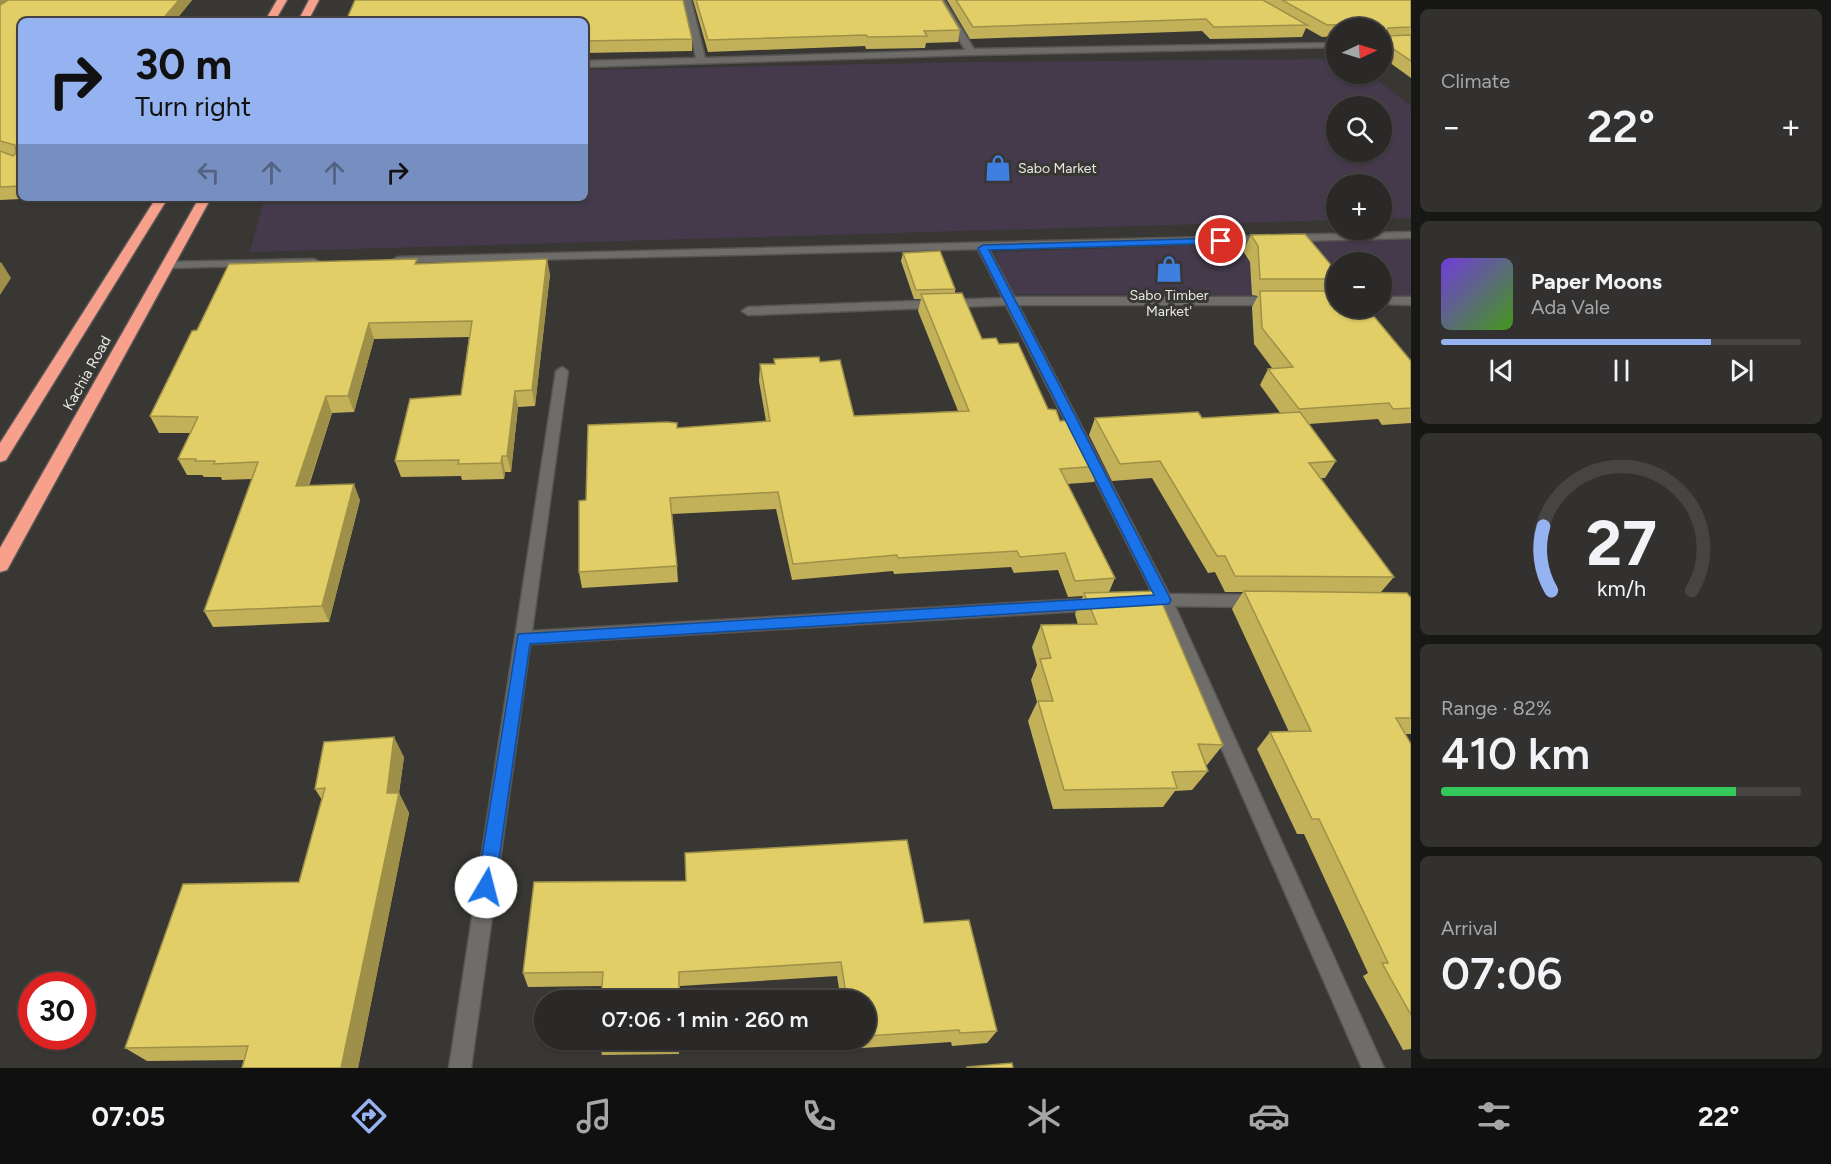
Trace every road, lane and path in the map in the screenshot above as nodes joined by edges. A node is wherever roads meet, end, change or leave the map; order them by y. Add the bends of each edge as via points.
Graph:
1 (282, 0) edge
2 (314, 0) edge
3 (687, 0) edge
4 (940, 0) edge
5 (272, 18) edge
6 (305, 18) edge
7 (1307, 34) edge
8 (1326, 43) edge
9 (1326, 46) edge
10 (971, 52) junction
11 (701, 60) junction
12 (588, 64) edge
13 (160, 201) edge
14 (203, 201) edge
15 (1411, 235) edge
16 (983, 248) junction
17 (383, 261) edge
18 (323, 262) edge
19 (167, 265) junction
20 (1009, 301) junction
21 (1290, 301) edge
22 (1392, 301) edge
23 (1411, 301) edge
24 (748, 311) dead end
25 (562, 371) dead end
26 (0, 456) edge
27 (0, 565) edge
28 (1164, 600) junction
29 (1140, 601) edge
30 (1270, 601) edge
31 (1117, 603) edge
32 (523, 639) junction
33 (459, 1068) edge
34 (1373, 1068) edge

1 - 5 highway
2 - 6 highway
3 - 11 street
4 - 10 street
7 - 8 street
9 - 10 street
10 - 11 street
11 - 12 street
13 - 26 highway, Kachia Road
14 - 19 highway, Kachia Road
15 - 16 street
16 - 17 street
16 - 20 street
18 - 19 street
19 - 27 highway, Kachia Road
20 - 21 street
20 - 24 street
20 - 28 street
22 - 23 street
25 - 32 street
28 - 29 street
28 - 30 street
28 - 34 street
31 - 32 street
32 - 33 street

